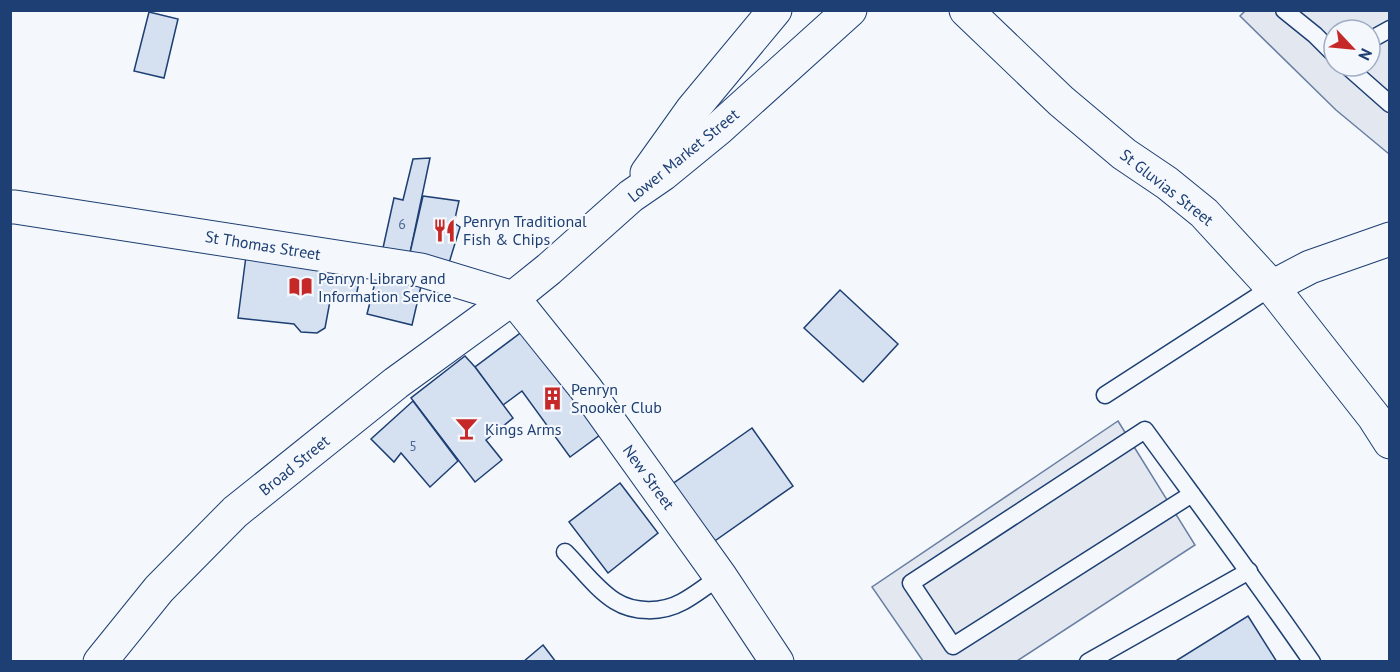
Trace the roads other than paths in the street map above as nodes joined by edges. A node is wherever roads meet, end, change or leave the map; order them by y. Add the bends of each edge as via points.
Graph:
1 (775, 10) edge
2 (850, 10) edge
3 (966, 10) edge
4 (1284, 10) edge
5 (1322, 41) edge
6 (1360, 78) edge
7 (1389, 104) edge
8 (631, 196) junction
9 (10, 207) edge
10 (1389, 239) edge
11 (1272, 287) junction
12 (513, 298) junction
13 (1105, 395) dead end
14 (1389, 442) edge
15 (1192, 494) junction
16 (565, 552) dead end
17 (1249, 571) junction
18 (720, 576) junction
19 (100, 662) edge
20 (777, 662) edge
21 (1088, 662) edge
22 (1312, 662) edge

1 - 8 street via 692,110
2 - 8 street, Lower Market Street via 718,129
3 - 11 street, St Gluvias Street via 1070,109 1204,213
4 - 5 lane
6 - 7 lane
8 - 12 street, Lower Market Street
9 - 12 street, St Thomas Street via 421,270
10 - 11 street via 1310,267
11 - 13 lane
11 - 14 street, St Gluvias Street via 1374,417
12 - 18 street, New Street via 586,389
12 - 19 street, Broad Street via 396,383 235,512 159,589
15 - 15 lane via 953,646 911,583 1145,430
15 - 17 lane
16 - 18 lane via 616,601 637,609 661,610 681,603
17 - 21 lane
17 - 22 lane
18 - 20 street, New Street

